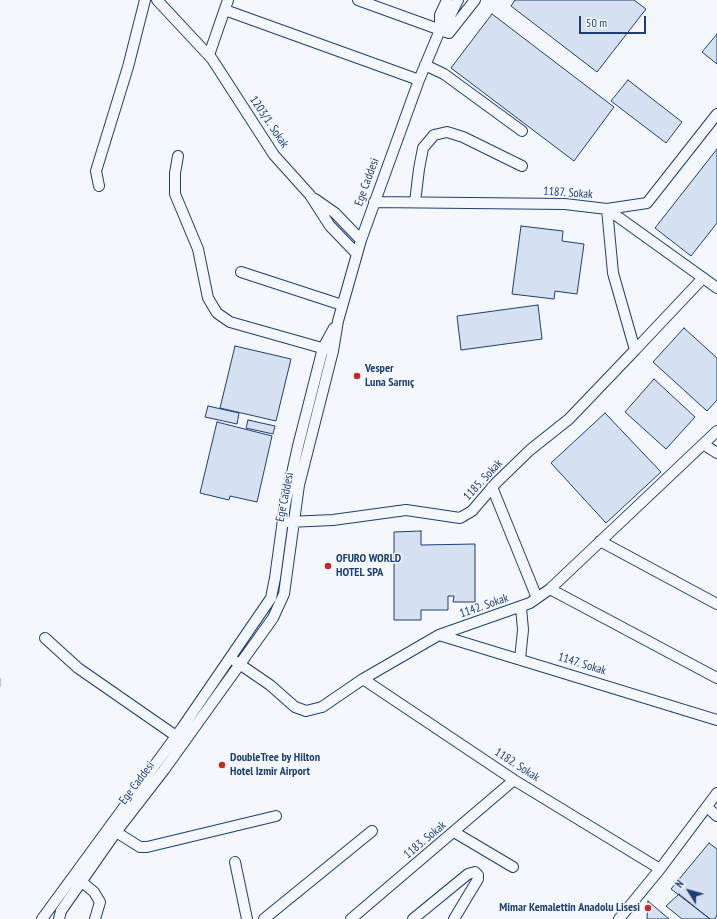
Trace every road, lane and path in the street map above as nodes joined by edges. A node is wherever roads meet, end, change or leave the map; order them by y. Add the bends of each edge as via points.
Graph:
1 (145, 0) edge
2 (157, 0) edge
3 (228, 0) edge
4 (358, 0) edge
5 (447, 0) edge
6 (458, 0) edge
7 (475, 0) edge
8 (226, 10) junction
9 (440, 30) junction
10 (210, 57) junction
11 (426, 65) junction
12 (419, 80) junction
13 (717, 114) edge
14 (522, 131) dead end
15 (178, 156) dead end
16 (522, 166) dead end
17 (99, 186) dead end
18 (310, 195) junction
19 (374, 202) junction
20 (415, 202) junction
21 (607, 209) junction
22 (361, 240) junction
23 (357, 254) junction
24 (241, 272) dead end
25 (703, 278) junction
26 (717, 288) edge
27 (342, 305) junction
28 (328, 350) junction
29 (635, 350) junction
30 (717, 431) edge
31 (703, 444) junction
32 (717, 453) edge
33 (492, 487) junction
34 (293, 522) junction
35 (282, 523) junction
36 (600, 541) junction
37 (550, 589) junction
38 (537, 598) junction
39 (717, 604) edge
40 (520, 607) junction
41 (439, 635) junction
42 (45, 638) dead end
43 (230, 658) junction
44 (520, 659) junction
45 (239, 664) junction
46 (717, 678) edge
47 (363, 679) junction
48 (716, 718) edge
49 (176, 736) junction
50 (514, 780) junction
51 (717, 793) edge
52 (707, 807) junction
53 (276, 816) dead end
54 (717, 816) edge
55 (372, 831) dead end
56 (116, 832) junction
57 (454, 832) junction
58 (235, 862) dead end
59 (512, 867) dead end
60 (660, 868) junction
61 (82, 882) junction
62 (42, 919) edge
63 (59, 919) edge
64 (94, 919) edge
65 (247, 919) edge
66 (264, 919) edge
67 (351, 919) edge
68 (413, 919) edge
69 (454, 919) edge
70 (619, 919) edge

1 - 17 street via 128,67 96,171
2 - 10 street, 1203/1. Sokak
3 - 8 street
4 - 9 street
5 - 9 street via 440,16
6 - 9 street
7 - 9 street via 449,33
8 - 10 street
8 - 12 street
9 - 11 street, Ege Caddesi
10 - 18 street, 1203/1. Sokak via 274,155
11 - 12 street, Ege Caddesi
11 - 14 street via 444,74
12 - 19 street, Ege Caddesi
13 - 21 street, 1187. Sokak via 647,203
15 - 28 street via 175,194 198,249 208,298 218,313 230,322
16 - 20 street via 463,137 447,132 434,135 423,148
18 - 22 street, 1203/1. Sokak via 335,212
18 - 23 street, 1203/1. Sokak via 330,226
19 - 20 street, 1187. Sokak
19 - 22 street, Ege Caddesi
20 - 21 street, 1187. Sokak via 565,204
21 - 25 street
21 - 29 street via 613,273
22 - 23 street, Ege Caddesi
23 - 27 street, Ege Caddesi
24 - 27 street
25 - 26 street
25 - 29 street, 1185. Sokak
27 - 28 street, Ege Caddesi
28 - 34 street, Ege Caddesi
28 - 35 street via 298,446
29 - 33 street, 1185. Sokak via 569,419 530,450
30 - 31 street, 1142. Sokak
31 - 32 street
31 - 36 street, 1142. Sokak
33 - 34 street, 1185. Sokak via 472,511 460,518 406,510
33 - 38 street
34 - 35 street, 1185. Sokak
34 - 45 street, Ege Caddesi via 284,594 273,618
35 - 43 street via 270,598
36 - 37 street, 1142. Sokak
36 - 39 street
37 - 38 street, 1142. Sokak
37 - 46 street
38 - 40 street, 1142. Sokak
40 - 41 street, 1142. Sokak
40 - 44 street via 523,630
41 - 44 street, 1147. Sokak
41 - 47 street, 1142. Sokak
42 - 49 street via 78,668
43 - 45 street, 1142. Sokak
43 - 49 street
44 - 48 street, 1147. Sokak
45 - 47 street, 1142. Sokak via 270,685 295,707 306,711 322,707
45 - 56 street, Ege Caddesi via 164,770
47 - 50 street, 1182. Sokak
49 - 62 street
50 - 57 street, 1183. Sokak
50 - 60 street, 1182. Sokak
51 - 52 street
52 - 54 street
52 - 60 street
53 - 56 street via 147,847 140,847
55 - 66 street
56 - 61 street, Ege Caddesi
57 - 59 street
57 - 67 street, 1183. Sokak
58 - 65 street
60 - 70 street
61 - 63 street, Ege Caddesi
61 - 64 street via 94,892 100,902
68 - 69 street via 468,874 475,872 478,879

